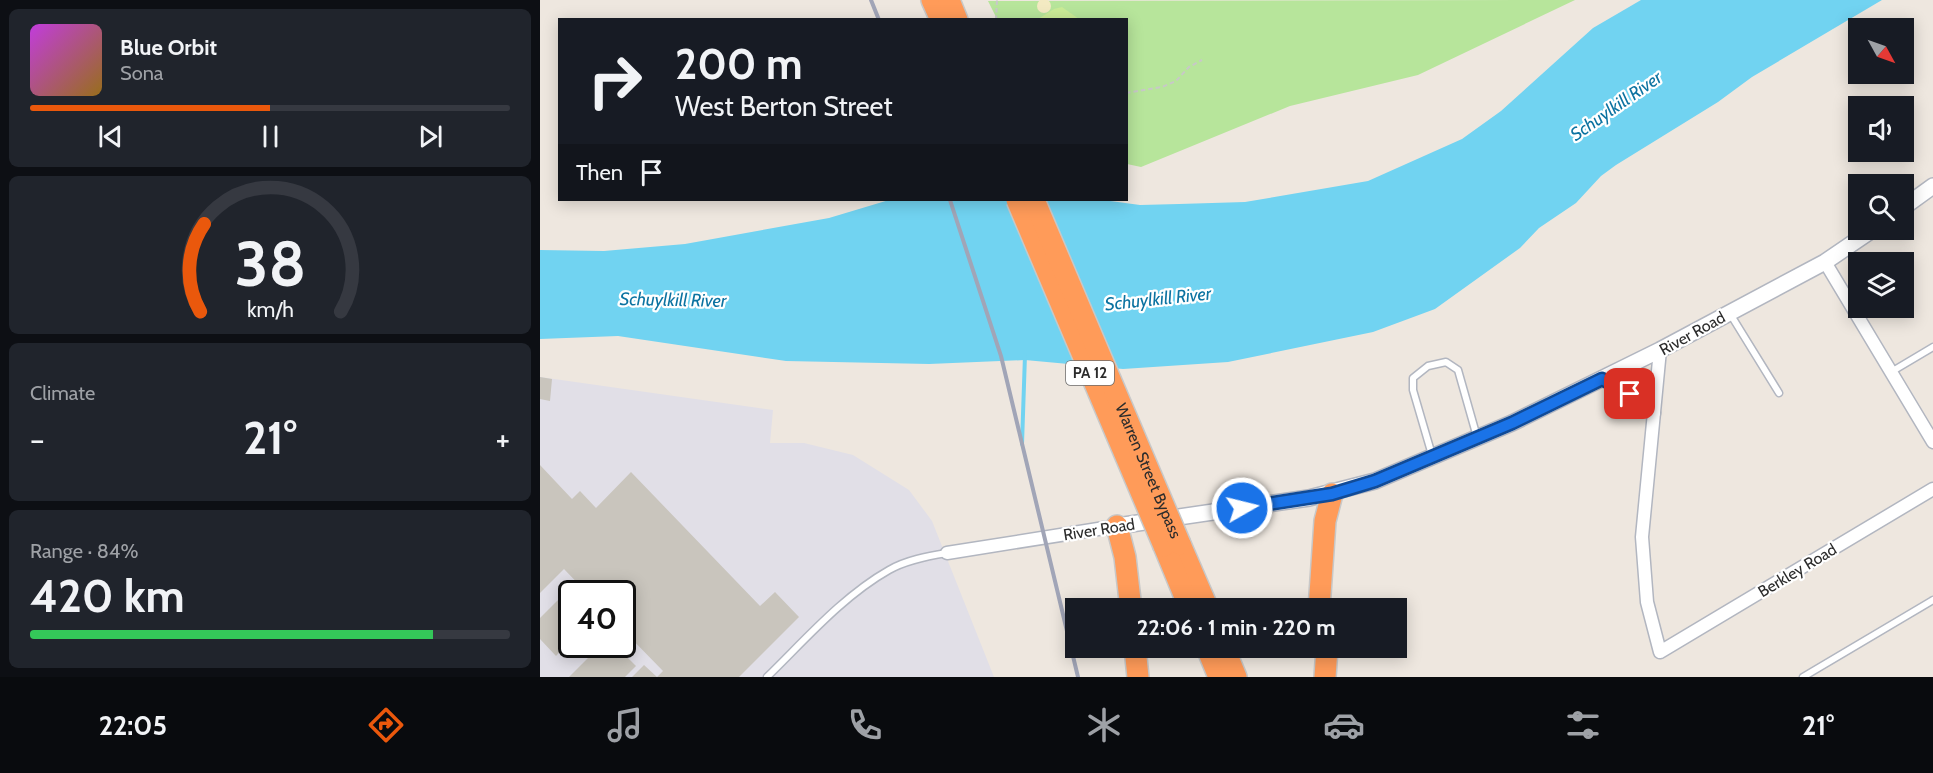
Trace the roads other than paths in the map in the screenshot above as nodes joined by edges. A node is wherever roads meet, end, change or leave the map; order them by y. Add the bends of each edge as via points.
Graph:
1 (932, 0) edge
2 (949, 0) edge
3 (939, 18) edge
4 (956, 18) edge
5 (1933, 186) edge
6 (1914, 200) edge
7 (1017, 201) edge
8 (1034, 201) edge
9 (1857, 240) edge
10 (1825, 262) junction
11 (1729, 312) junction
12 (1933, 348) edge
13 (1660, 350) junction
14 (1891, 372) junction
15 (1602, 379) junction
16 (1779, 393) dead end
17 (1654, 414) junction
18 (1477, 438) junction
19 (1933, 442) edge
20 (1433, 457) junction
21 (1933, 489) edge
22 (1332, 494) junction
23 (1117, 526) junction
24 (1172, 545) junction
25 (947, 553) joint
26 (1120, 598) edge
27 (1130, 598) edge
28 (1188, 598) edge
29 (1202, 598) edge
30 (1320, 598) edge
31 (1331, 598) edge
32 (1933, 600) edge
33 (1126, 658) edge
34 (1136, 658) edge
35 (1213, 658) edge
36 (1223, 658) edge
37 (1316, 658) edge
38 (1326, 658) edge
39 (1222, 675) edge
40 (767, 677) edge
41 (1128, 677) edge
42 (1138, 677) edge
43 (1315, 677) edge
44 (1325, 677) edge
45 (1803, 677) edge

1 - 3 highway
2 - 4 highway
5 - 6 street
7 - 24 highway, Warren Street Bypass / PA 12, bridge
8 - 24 highway, Warren Street Bypass / PA 12, bridge
9 - 10 street, River Road
10 - 11 street, River Road
10 - 14 street
11 - 13 street, River Road
11 - 16 lane
12 - 14 lane
13 - 15 street, River Road
13 - 17 street
14 - 19 street
15 - 17 street via 1630,394
15 - 18 street, River Road
17 - 21 street, Berkley Road via 1642,537 1647,602 1660,652
18 - 20 street, River Road
18 - 20 lane via 1458,370 1446,362 1428,366 1413,378 1413,390
20 - 22 street, River Road
22 - 23 street, River Road
22 - 30 highway via 1325,521
22 - 31 highway via 1336,522
23 - 25 street, River Road
23 - 26 highway
23 - 27 highway
24 - 28 highway, Warren Street Bypass / PA 12
24 - 29 highway, Warren Street Bypass / PA 12
25 - 40 lane via 922,557 891,569 857,591
32 - 45 lane
33 - 41 highway
34 - 42 highway
35 - 39 highway
36 - 39 highway
37 - 43 highway
38 - 44 highway

